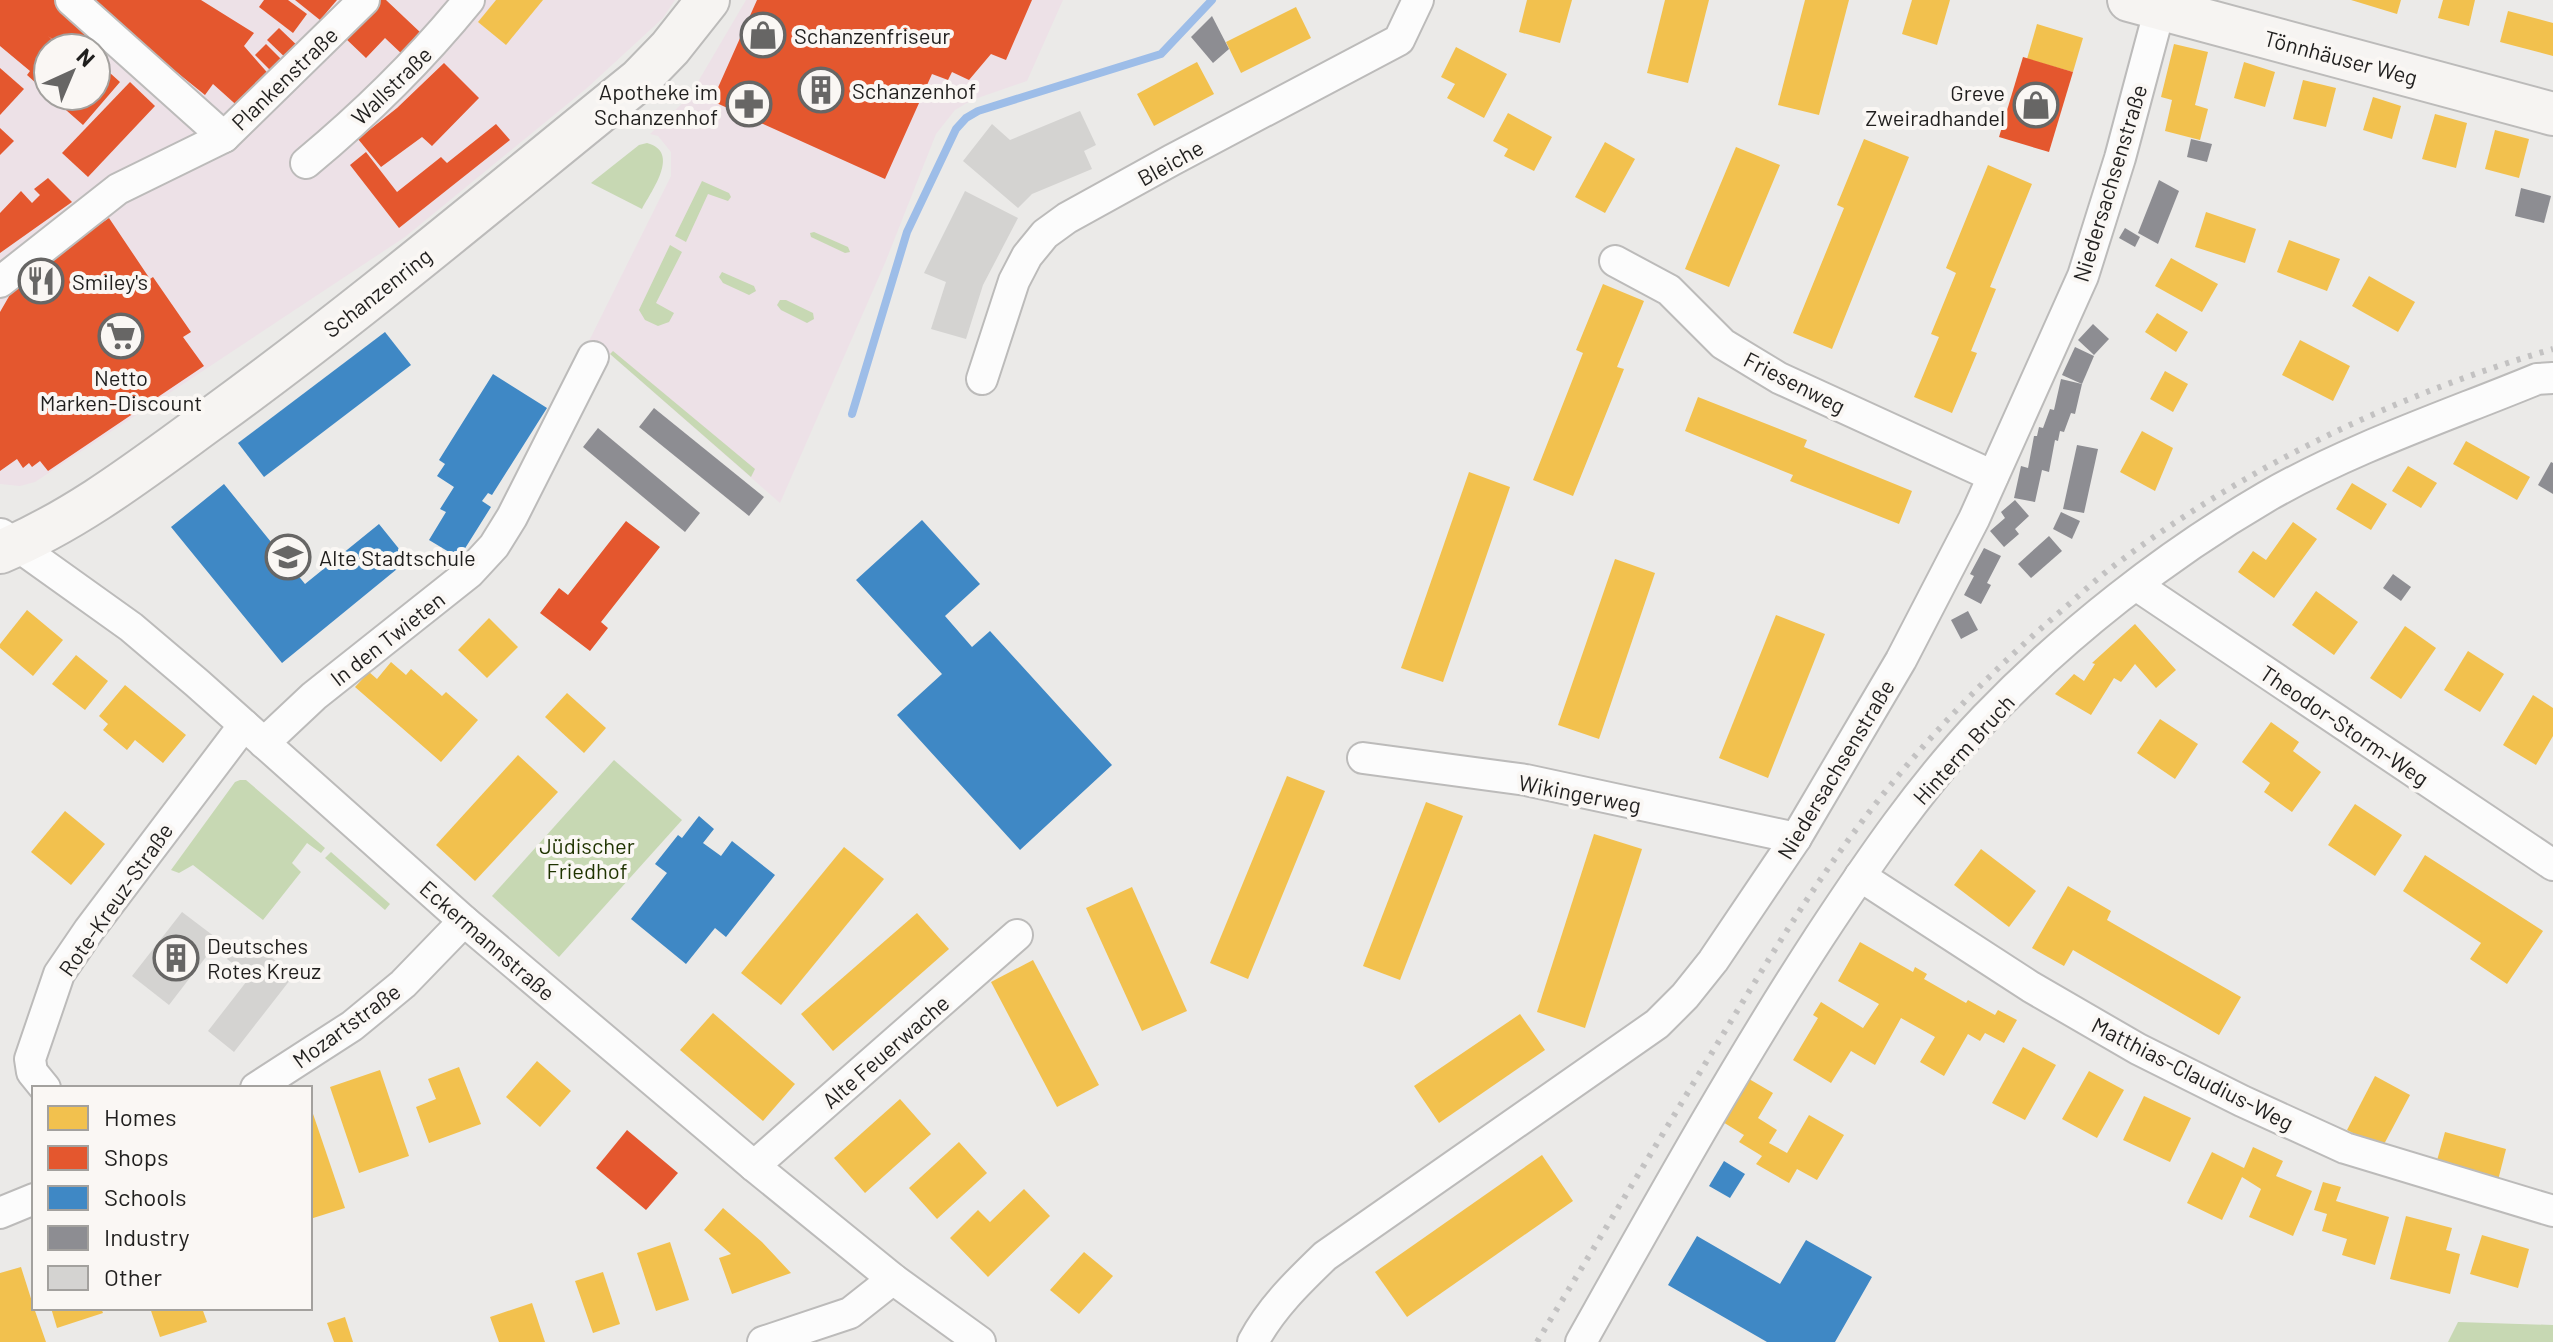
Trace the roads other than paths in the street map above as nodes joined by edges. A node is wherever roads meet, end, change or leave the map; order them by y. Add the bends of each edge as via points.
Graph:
1 (71, 0) edge
2 (364, 0) edge
3 (469, 0) edge
4 (708, 0) edge
5 (1418, 0) edge
6 (2145, 4) edge
7 (2553, 114) edge
8 (224, 137) junction
9 (306, 163) dead end
10 (1615, 261) dead end
11 (0, 282) edge
12 (593, 357) dead end
13 (2553, 378) edge
14 (982, 379) dead end
15 (1993, 476) junction
16 (5, 544) edge
17 (2136, 585) junction
18 (254, 734) junction
19 (1363, 758) dead end
20 (1796, 838) junction
21 (2553, 865) edge
22 (1860, 876) junction
23 (464, 921) junction
24 (1017, 935) dead end
25 (43, 1086) edge
26 (259, 1086) edge
27 (754, 1166) junction
28 (32, 1200) edge
29 (2553, 1211) edge
30 (0, 1213) edge
31 (893, 1279) junction
32 (763, 1342) edge
33 (980, 1342) edge
34 (1253, 1342) edge
35 (1581, 1342) edge

1 - 8 street
2 - 8 street, Plankenstraße
3 - 9 street, Wallstraße via 435,42
4 - 16 main road, Schanzenring via 639,80 398,276 112,490 63,522
5 - 14 street, Bleiche via 1399,40 1045,234 1014,281
6 - 7 main road, Tönnhäuser Weg
6 - 15 street, Niedersachsenstraße via 2120,158 2083,276
8 - 11 street, Plankenstraße via 118,189
10 - 15 street, Friesenweg via 1669,290 1723,344 1779,378
12 - 18 street, In den Twieten via 494,546 469,573 314,696
13 - 17 street, Hinterm Bruch via 2537,379 2334,462 2200,538
15 - 20 street, Niedersachsenstraße via 1901,660
16 - 18 street, Eckermannstraße via 131,627
17 - 21 street, Theodor-Storm-Weg
17 - 22 street, Hinterm Bruch via 1985,718
18 - 23 street, Eckermannstraße
18 - 25 street, Rote-Kreuz-Straße via 89,930 59,974 30,1059
19 - 20 street, Wikingerweg via 1526,780
20 - 34 street, Niedersachsenstraße via 1713,961 1657,1024 1325,1256 1294,1285
22 - 29 street, Matthias-Claudius-Weg via 2031,987 2242,1101 2345,1148
22 - 35 street, Hinterm Bruch via 1711,1109
23 - 26 street, Mozartstraße via 403,984 352,1026
23 - 27 street, Eckermannstraße
24 - 27 street, Alte Feuerwache
27 - 31 street, Eckermannstraße
28 - 30 street
31 - 32 street via 850,1313
31 - 33 street, Eckermannstraße

